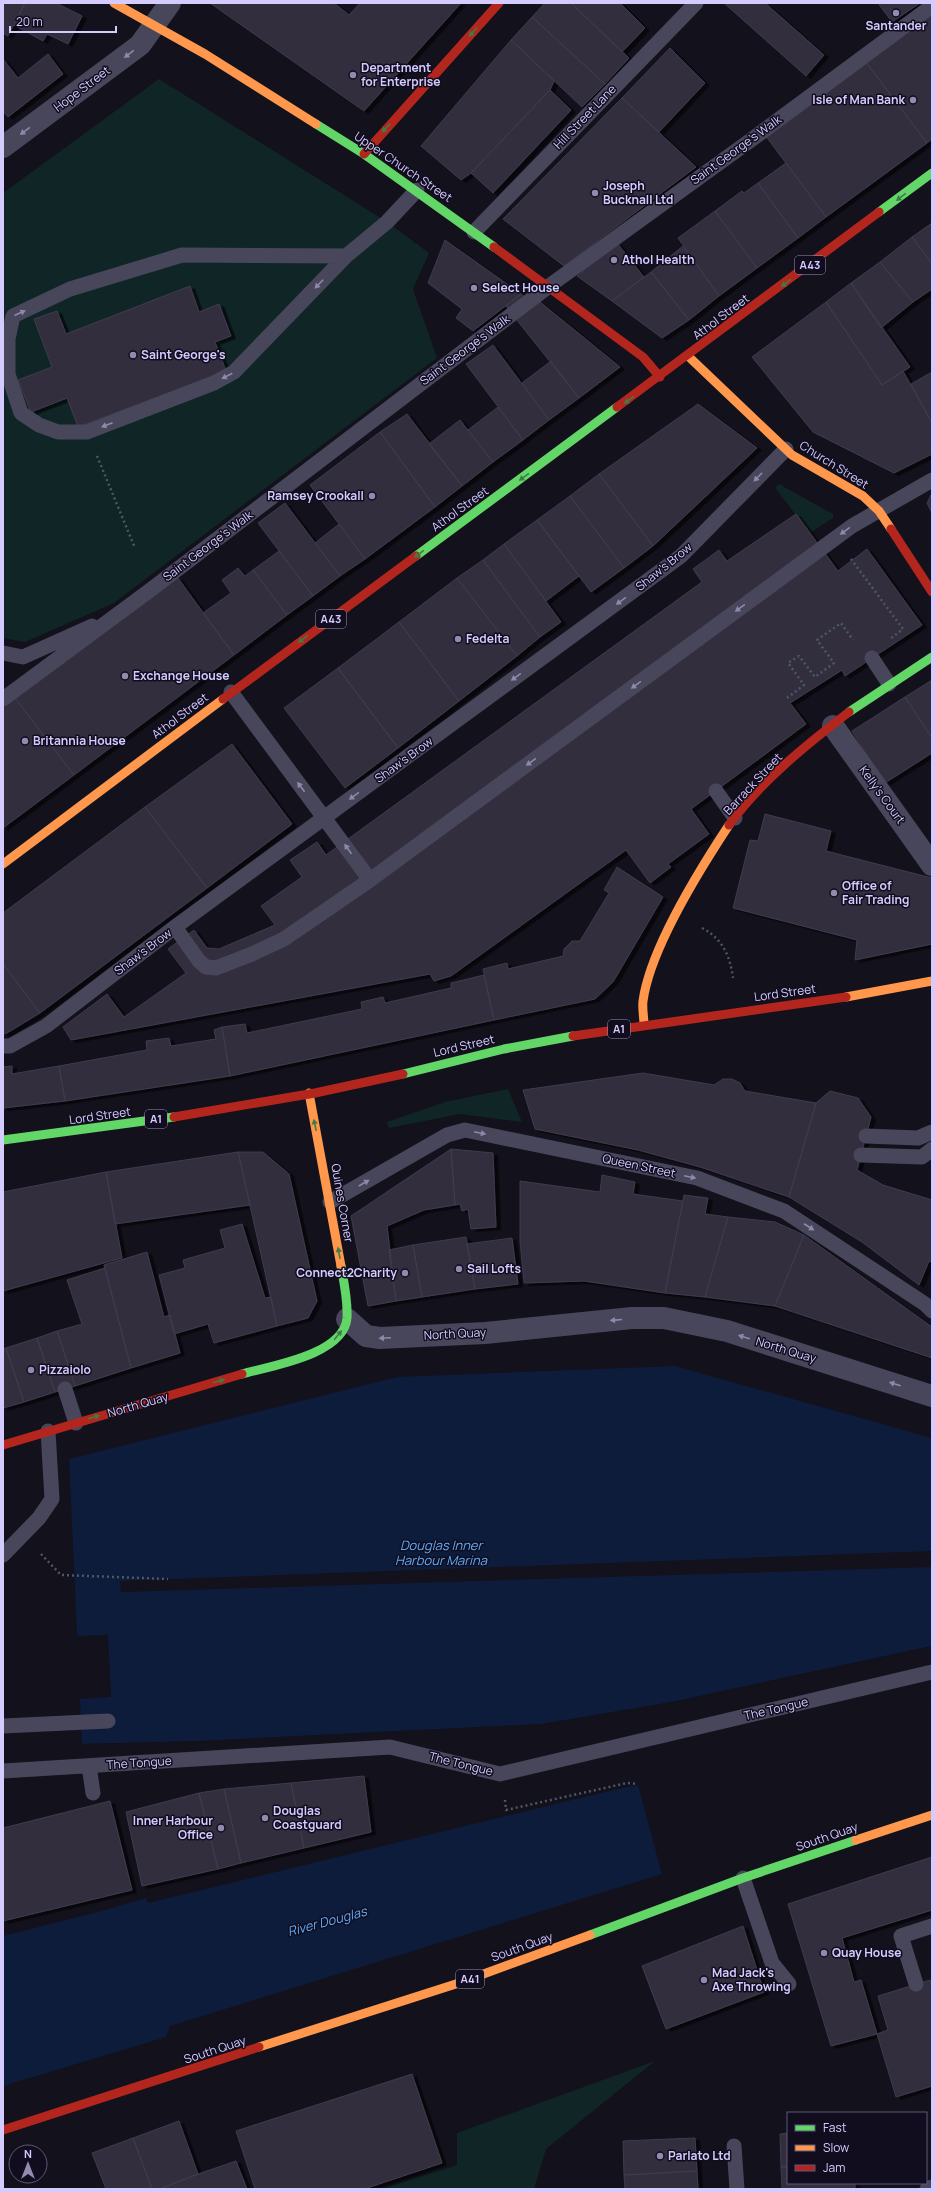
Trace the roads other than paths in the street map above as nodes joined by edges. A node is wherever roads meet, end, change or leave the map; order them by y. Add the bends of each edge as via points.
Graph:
1 (114, 3) edge
2 (170, 3) edge
3 (500, 3) edge
4 (696, 3) edge
5 (932, 6) edge
6 (155, 25) junction
7 (3, 147) edge
8 (364, 154) junction
9 (932, 173) edge
10 (417, 190) junction
11 (474, 232) junction
12 (346, 256) junction
13 (549, 286) junction
14 (688, 356) junction
15 (660, 376) junction
16 (786, 449) junction
17 (932, 480) edge
18 (878, 511) junction
19 (932, 592) edge
20 (118, 614) junction
21 (3, 653) edge
22 (932, 657) edge
23 (872, 658) dead end
24 (888, 684) junction
25 (231, 692) junction
26 (3, 699) edge
27 (832, 726) junction
28 (716, 791) dead end
29 (324, 818) junction
30 (735, 818) junction
31 (3, 864) edge
32 (932, 864) edge
33 (370, 880) junction
34 (175, 927) junction
35 (932, 981) edge
36 (644, 1024) junction
37 (3, 1046) edge
38 (309, 1093) junction
39 (932, 1132) edge
40 (866, 1136) dead end
41 (3, 1140) edge
42 (932, 1149) edge
43 (861, 1155) dead end
44 (330, 1202) junction
45 (932, 1311) edge
46 (347, 1319) junction
47 (65, 1389) dead end
48 (932, 1396) edge
49 (76, 1423) junction
50 (48, 1431) junction
51 (3, 1445) edge
52 (3, 1555) edge
53 (932, 1672) edge
54 (108, 1721) dead end
55 (3, 1726) edge
56 (89, 1766) junction
57 (3, 1771) edge
58 (93, 1793) dead end
59 (932, 1814) edge
60 (743, 1878) junction
61 (932, 1926) edge
62 (789, 1984) dead end
63 (916, 1984) dead end
64 (3, 2130) edge
65 (734, 2146) dead end
66 (932, 2187) edge
67 (737, 2189) edge
68 (927, 2189) edge

1 - 6 main road, Upper Church Street
2 - 6 street, Hope Street
3 -> 8 main road
4 - 11 lane, Hill Street Lane
5 - 13 lane, Saint George's Walk
6 -> 7 street, Hope Street via 140,46
6 - 8 main road, Upper Church Street
8 - 10 main road, Upper Church Street
9 -> 14 main road, Athol Street / A43
10 - 11 main road, Upper Church Street
10 - 12 lane via 388,222
11 - 13 main road, Upper Church Street
12 -> 12 lane via 234,372 214,383 87,432 58,432 39,425 21,413 8,374 8,339 13,316 70,289 182,255
13 - 15 main road, Upper Church Street via 643,357
13 - 20 lane, Saint George's Walk
14 - 15 main road, Athol Street / A43
14 - 16 main road, Church Street
15 -> 25 main road, Athol Street / A43
16 - 18 main road, Church Street via 863,496
16 -> 29 lane, Shaw's Brow via 681,556
17 - 18 lane
18 - 19 main road, Church Street
18 -> 33 lane via 840,534
20 - 21 lane via 23,657
20 - 26 lane, Saint George's Walk
22 - 24 main road, Barrack Street
23 - 24 lane
24 - 27 main road, Barrack Street
29 -> 25 lane
25 - 31 main road, Athol Street / A43
27 - 30 main road, Barrack Street via 768,781
27 - 32 street, Kelly's Court
28 - 30 lane
33 -> 29 lane
29 - 34 lane, Shaw's Brow
30 - 36 main road, Barrack Street via 673,918 658,953 644,999
33 - 34 lane via 284,938 216,968 206,967 199,961
34 - 37 lane, Shaw's Brow via 46,1026 10,1046
35 - 36 main road, Lord Street / A1 via 889,990
36 - 38 main road, Lord Street / A1 via 524,1044
38 - 41 main road, Lord Street / A1 via 93,1130
44 -> 38 main road, Quines Corner
39 - 40 lane via 918,1138
42 - 43 lane via 922,1157
44 -> 45 lane, Queen Street via 447,1135 465,1130 697,1178 784,1211
46 -> 44 main road, Quines Corner via 345,1287
48 -> 46 street, North Quay via 727,1331 664,1318 632,1318 485,1333 380,1338 366,1336
49 -> 46 main road, North Quay via 309,1356 326,1347 339,1335
47 - 49 lane
49 - 50 main road, North Quay
50 - 51 main road, North Quay
50 - 52 lane via 52,1499 39,1518
53 - 56 lane, The Tongue via 500,1774 390,1747
54 - 55 lane
56 - 57 lane, The Tongue
56 - 58 lane
59 - 60 main road, South Quay / A41
60 - 62 lane via 772,1963
60 - 64 main road, South Quay / A41 via 459,1983
61 - 63 lane via 901,1936
65 - 67 lane
66 - 68 lane

